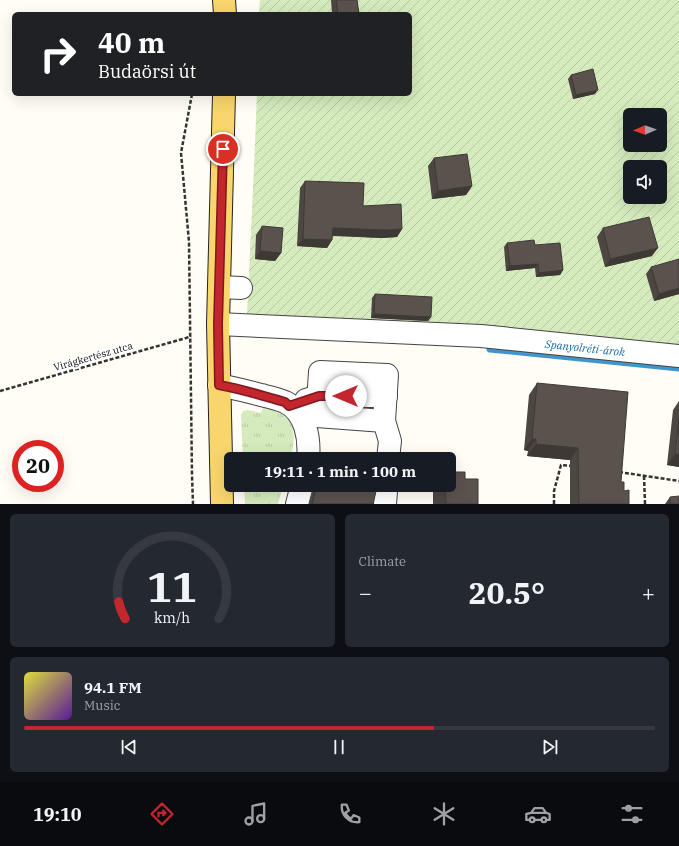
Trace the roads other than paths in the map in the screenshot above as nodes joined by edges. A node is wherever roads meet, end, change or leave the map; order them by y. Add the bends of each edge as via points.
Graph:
1 (224, 0) edge
2 (225, 12) edge
3 (224, 96) edge
4 (220, 287) junction
5 (241, 288) dead end
6 (218, 324) junction
7 (679, 356) edge
8 (219, 385) junction
9 (306, 408) junction
10 (384, 421) junction
11 (309, 452) edge
12 (389, 452) edge
13 (300, 492) edge
14 (386, 492) edge
15 (222, 504) edge
16 (297, 504) edge
17 (385, 504) edge

1 - 2 main road
3 - 4 main road
4 - 5 lane
4 - 6 main road
6 - 7 lane via 480,336
6 - 8 main road
8 - 9 lane
8 - 15 main road
9 - 10 lane
9 - 10 lane via 320,372 386,374
9 - 11 lane via 304,424
10 - 12 lane via 390,441
13 - 16 lane
14 - 17 lane

